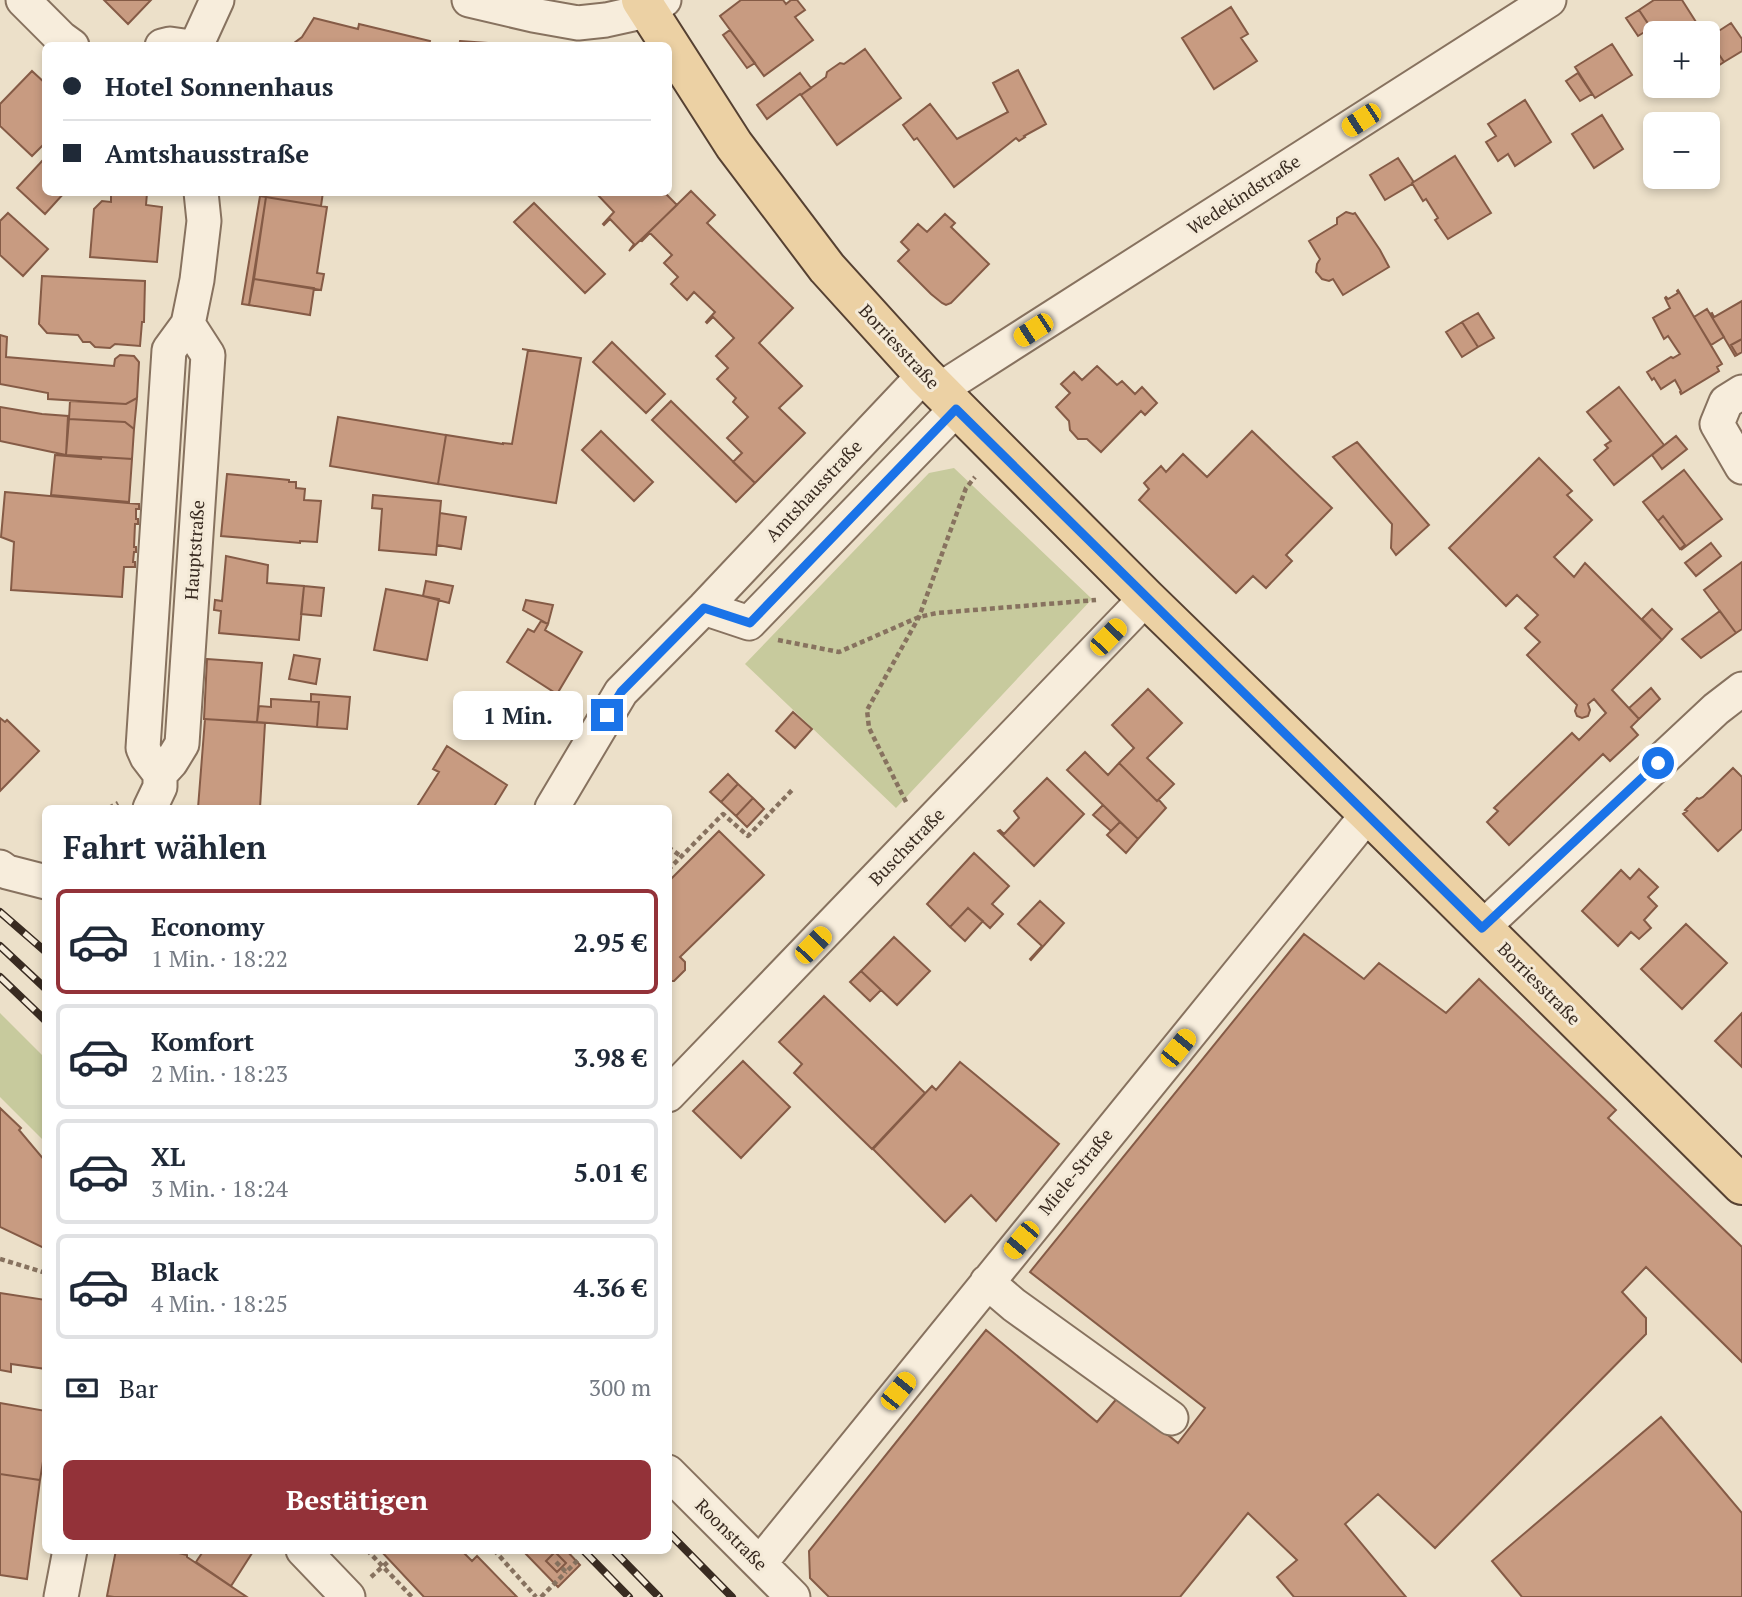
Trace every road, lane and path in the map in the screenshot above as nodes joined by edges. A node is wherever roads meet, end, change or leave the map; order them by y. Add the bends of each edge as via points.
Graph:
1 (23, 0) edge
2 (217, 0) edge
3 (469, 0) edge
4 (1549, 0) edge
5 (651, 4) edge
6 (66, 42) edge
7 (198, 42) edge
8 (201, 196) edge
9 (940, 391) junction
10 (1742, 392) edge
11 (997, 448) junction
12 (1742, 467) edge
13 (1146, 598) junction
14 (704, 608) junction
15 (919, 617) junction
16 (750, 623) junction
17 (1742, 689) edge
18 (794, 788) dead end
19 (152, 805) edge
20 (554, 805) edge
21 (1368, 814) junction
22 (921, 833) junction
23 (672, 850) edge
24 (682, 858) junction
25 (0, 867) edge
26 (672, 867) edge
27 (42, 881) edge
28 (1482, 928) junction
29 (672, 1092) edge
30 (1742, 1185) edge
31 (0, 1259) edge
32 (42, 1272) edge
33 (987, 1282) junction
34 (1171, 1418) dead end
35 (672, 1476) edge
36 (69, 1554) edge
37 (307, 1554) edge
38 (371, 1554) edge
39 (498, 1554) edge
40 (579, 1559) dead end
41 (389, 1561) dead end
42 (556, 1562) dead end
43 (760, 1563) junction
44 (383, 1567) junction
45 (566, 1572) junction
46 (375, 1574) dead end
47 (61, 1597) edge
48 (348, 1597) edge
49 (412, 1597) edge
50 (539, 1597) edge
51 (793, 1597) edge

1 - 6 street
2 - 7 street
3 - 5 street via 578,23 606,20
4 - 9 street, Wedekindstraße
5 - 9 main road, Borriesstraße via 734,145 827,268
8 - 19 street via 204,220 188,324 169,350 143,748 160,774 160,788
9 - 11 main road, Borriesstraße
9 - 14 street, Amtshausstraße
9 - 16 street
10 - 12 street via 1726,402 1717,424
11 - 13 main road, Borriesstraße
11 - 15 path via 966,488
13 - 15 path
13 - 21 main road, Borriesstraße
13 - 22 street, Buschstraße
14 - 16 street
14 - 20 street, Amtshausstraße via 621,692
15 - 16 path via 839,652 776,640
15 - 22 path via 867,710 869,728
17 - 28 street
18 - 24 path via 748,836 723,814
21 - 28 main road, Borriesstraße
21 - 33 street, Miele-Straße
22 - 29 street, Buschstraße
23 - 24 path
24 - 26 path
25 - 27 street
28 - 30 main road, Borriesstraße
31 - 32 path
33 - 34 street
33 - 43 street, Miele-Straße
35 - 43 street, Roonstraße
36 - 47 street
37 - 48 street
38 - 44 path
39 - 50 path
40 - 45 path
41 - 44 path
42 - 45 path
43 - 51 street, Roonstraße
44 - 46 path
44 - 49 path
45 - 50 path

